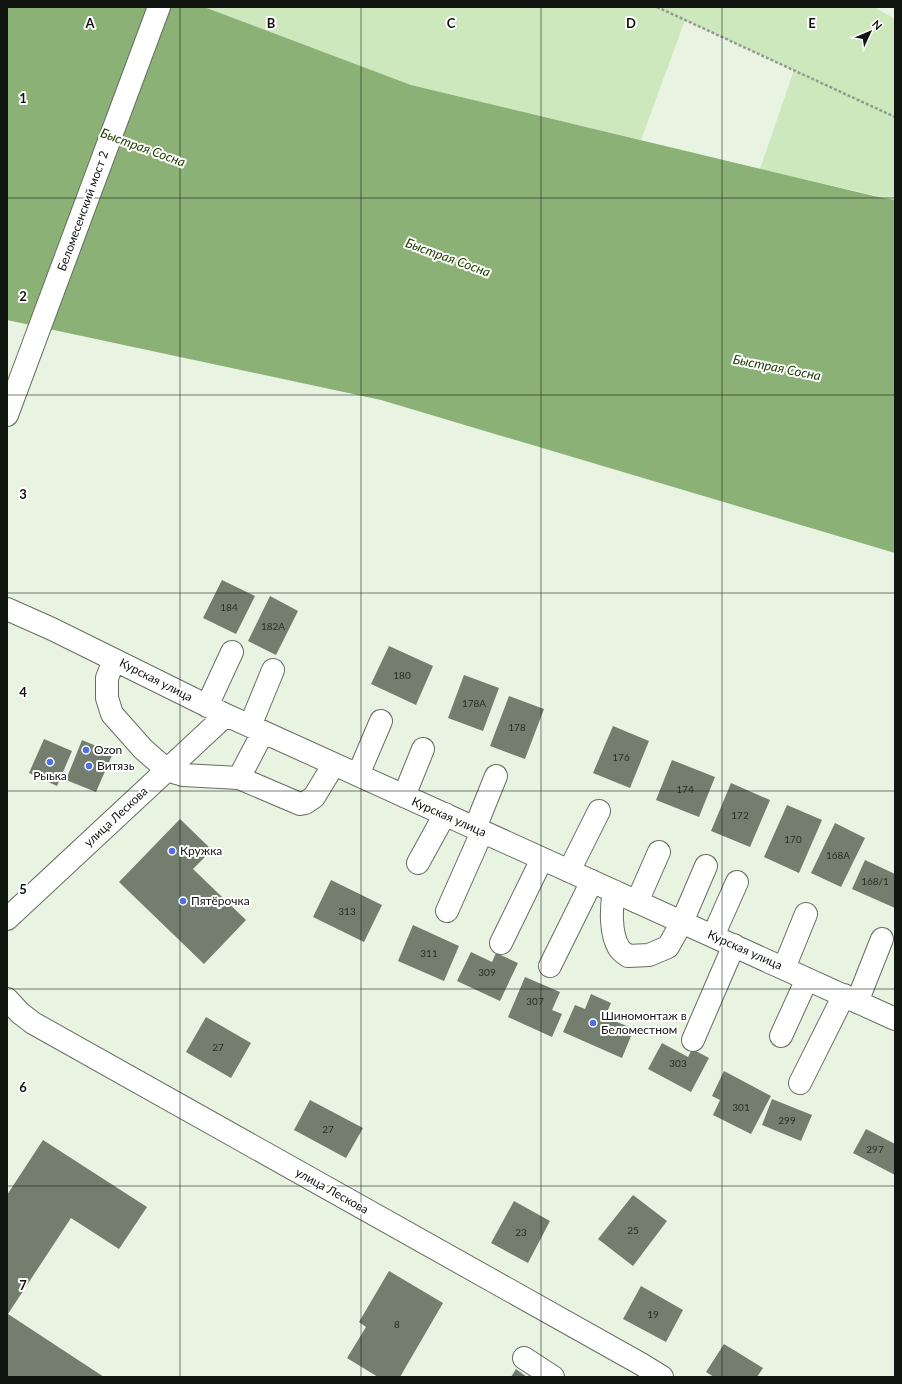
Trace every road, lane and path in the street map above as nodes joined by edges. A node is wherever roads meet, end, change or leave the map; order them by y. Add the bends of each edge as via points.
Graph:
1 (159, 7) edge
2 (657, 7) edge
3 (895, 117) edge
4 (7, 416) edge
5 (7, 609) edge
6 (232, 652) dead end
7 (114, 660) junction
8 (273, 670) dead end
9 (216, 711) junction
10 (381, 721) dead end
11 (256, 729) junction
12 (423, 749) dead end
13 (334, 764) junction
14 (167, 770) junction
15 (358, 775) junction
16 (496, 776) dead end
17 (239, 778) junction
18 (404, 796) junction
19 (599, 811) dead end
20 (445, 814) junction
21 (479, 830) junction
22 (659, 852) dead end
23 (542, 859) junction
24 (418, 863) dead end
25 (706, 866) dead end
26 (569, 871) junction
27 (592, 881) junction
28 (737, 882) dead end
29 (614, 891) junction
30 (637, 902) junction
31 (447, 911) dead end
32 (806, 914) dead end
33 (7, 919) edge
34 (682, 922) junction
35 (713, 936) junction
36 (882, 939) dead end
37 (502, 943) dead end
38 (734, 946) junction
39 (550, 966) dead end
40 (784, 968) junction
41 (807, 979) junction
42 (850, 998) junction
43 (7, 999) edge
44 (895, 1019) edge
45 (781, 1036) dead end
46 (693, 1040) dead end
47 (800, 1083) dead end
48 (524, 1358) dead end
49 (645, 1370) edge
50 (553, 1377) edge
51 (662, 1377) edge

1 - 4 street, Беломесенский мост 2
2 - 3 path
5 - 7 street, Курская улица
6 - 9 street
7 - 9 street, Курская улица
7 - 14 street via 107,678 107,698 112,714 143,749
8 - 11 street
9 - 11 street, Курская улица
9 - 14 street, улица Лескова
10 - 15 street
11 - 13 street, Курская улица
11 - 17 street
12 - 18 street
13 - 15 street, Курская улица
13 - 17 street via 314,798 300,804
14 - 17 street via 183,775
14 - 33 street, улица Лескова
15 - 18 street, Курская улица
16 - 21 street
18 - 20 street, Курская улица
19 - 26 street
20 - 21 street, Курская улица
20 - 24 street
21 - 23 street, Курская улица
21 - 31 street
22 - 30 street
23 - 26 street, Курская улица
23 - 37 street
25 - 34 street
26 - 27 street, Курская улица
27 - 29 street, Курская улица
27 - 39 street
28 - 35 street
29 - 30 street, Курская улица
29 - 34 street via 614,938 619,949 628,956 649,955 668,947
30 - 34 street, Курская улица
32 - 40 street
34 - 35 street, Курская улица
35 - 38 street, Курская улица
36 - 42 street
38 - 40 street, Курская улица
38 - 46 street
40 - 41 street, Курская улица
41 - 42 street, Курская улица
41 - 45 street
42 - 44 street, Курская улица
42 - 47 street
43 - 49 street, улица Лескова via 33,1023
48 - 50 street
49 - 51 street, улица Лескова

